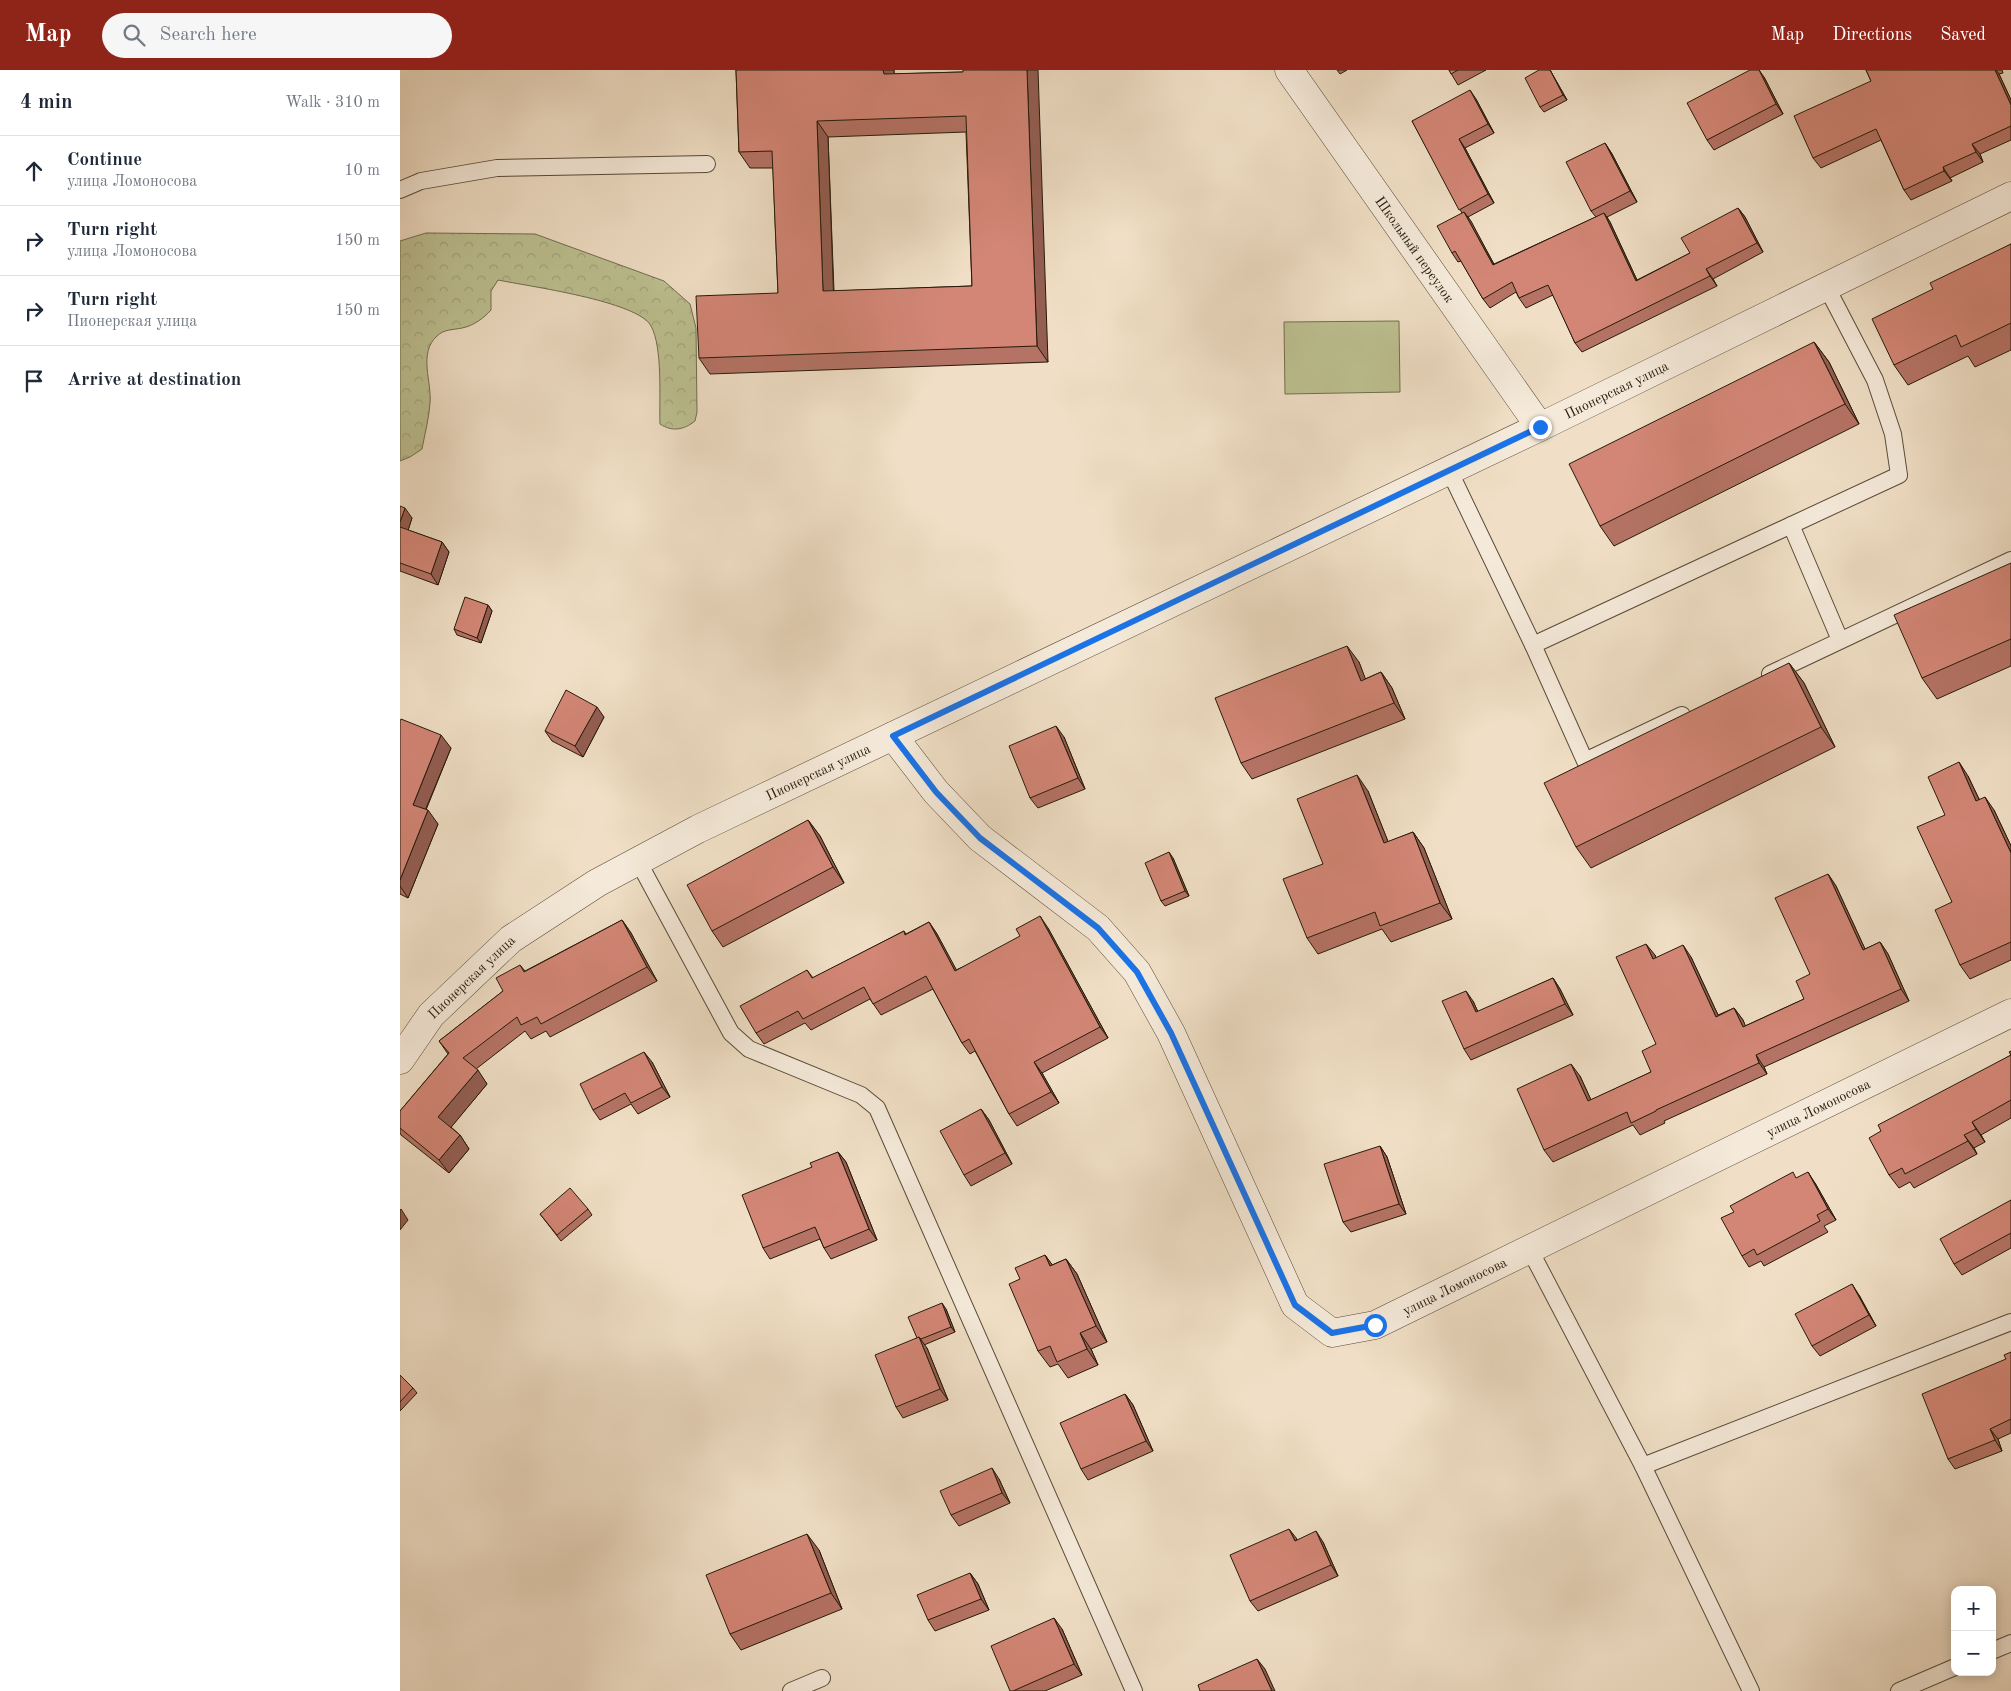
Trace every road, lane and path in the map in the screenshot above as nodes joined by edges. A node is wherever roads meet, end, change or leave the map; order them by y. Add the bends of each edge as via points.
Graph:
1 (1289, 70) edge
2 (707, 164) dead end
3 (400, 190) edge
4 (2011, 196) edge
5 (1826, 286) junction
6 (1540, 427) junction
7 (1449, 470) junction
8 (1791, 525) junction
9 (2011, 560) edge
10 (1840, 640) junction
11 (1533, 645) junction
12 (1752, 682) edge
13 (1700, 707) edge
14 (893, 736) junction
15 (638, 861) junction
16 (2011, 1013) edge
17 (400, 1060) edge
18 (1530, 1250) junction
19 (2011, 1322) edge
20 (1643, 1466) junction
21 (2011, 1643) edge
22 (1996, 1649) edge
23 (1951, 1669) edge
24 (822, 1678) dead end
25 (791, 1691) edge
26 (1134, 1691) edge
27 (1750, 1691) edge
28 (1899, 1691) edge

1 - 6 street, Школьный переулок
2 - 3 lane via 497,168 421,181
4 - 5 street, Пионерская улица
5 - 6 street, Пионерская улица
5 - 8 lane via 1875,380 1893,434 1899,475
6 - 7 street, Пионерская улица
7 - 11 lane
7 - 14 street, Пионерская улица
8 - 10 lane
8 - 11 lane
9 - 10 lane
10 - 12 lane
11 - 13 lane via 1585,762
14 - 15 street, Пионерская улица
14 - 18 street, улица Ломоносова via 936,792 980,838 1098,928 1137,972 1171,1033 1295,1305 1332,1333 1375,1325
15 - 17 street, Пионерская улица via 597,883 511,939 431,1016
15 - 26 lane via 731,1033 749,1049 861,1095 877,1108
16 - 18 street, улица Ломоносова
18 - 20 lane
19 - 20 lane
20 - 27 lane
21 - 22 lane
23 - 28 lane
24 - 25 lane

